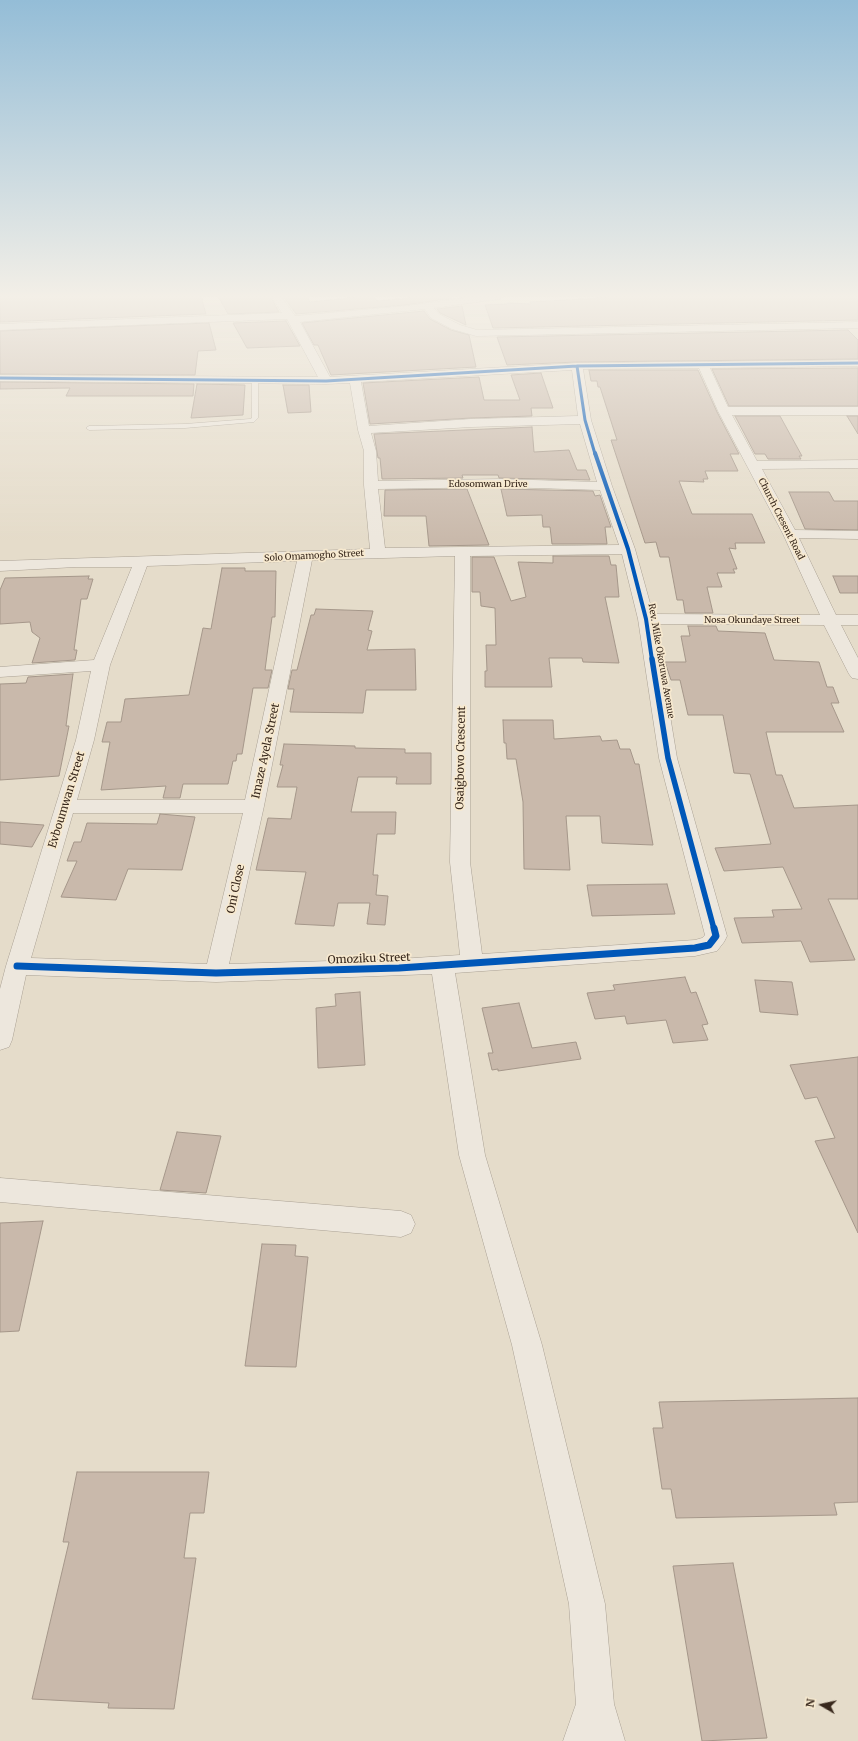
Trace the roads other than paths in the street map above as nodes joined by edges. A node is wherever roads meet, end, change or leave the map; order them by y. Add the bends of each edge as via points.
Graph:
1 (324, 377) edge
2 (385, 377) edge
3 (579, 377) edge
4 (709, 377) edge
5 (0, 378) edge
6 (355, 379) junction
7 (255, 380) junction
8 (326, 381) junction
9 (858, 410) edge
10 (724, 411) junction
11 (585, 420) junction
12 (89, 428) dead end
13 (364, 430) junction
14 (753, 464) junction
15 (858, 464) edge
16 (371, 485) junction
17 (605, 486) junction
18 (790, 534) junction
19 (858, 535) edge
20 (628, 549) junction
21 (462, 551) junction
22 (378, 553) junction
23 (305, 557) junction
24 (141, 562) junction
25 (0, 566) edge
26 (646, 619) junction
27 (830, 620) junction
28 (858, 620) edge
29 (101, 664) junction
30 (0, 672) edge
31 (858, 674) edge
32 (254, 806) junction
33 (65, 807) junction
34 (716, 936) joint
35 (472, 964) junction
36 (17, 966) junction
37 (442, 966) junction
38 (216, 972) junction
39 (0, 1040) edge
40 (0, 1190) edge
41 (401, 1224) dead end
42 (595, 1704) junction
43 (582, 1741) edge
44 (606, 1741) edge

1 - 8 street
2 - 6 street
3 - 11 street, Rev. Mike Okoruwa Avenue
4 - 10 street, Church Cresent Road
5 - 7 street
6 - 8 street
6 - 13 street
7 - 8 street
7 - 12 lane via 255,418 252,421 185,426
9 - 10 street
10 - 14 street, Church Cresent Road
11 - 13 street via 471,423
11 - 17 street, Rev. Mike Okoruwa Avenue
13 - 16 street via 370,451
14 - 15 street
14 - 18 street, Church Cresent Road
16 - 17 street, Edosomwan Drive via 501,483
16 - 22 street
17 - 20 street, Rev. Mike Okoruwa Avenue
18 - 19 street
18 - 27 street, Church Cresent Road
20 - 21 street, Solo Omamogho Street
20 - 26 street, Rev. Mike Okoruwa Avenue
21 - 22 street, Solo Omamogho Street
21 - 35 street, Osaigbovo Crescent via 464,607 460,862
22 - 23 street, Solo Omamogho Street
23 - 24 street, Solo Omamogho Street
23 - 32 street, Imaze Ayela Street
24 - 25 street, Solo Omamogho Street
24 - 29 street, Evboumwan Street
26 - 27 street, Nosa Okundaye Street
26 - 34 street, Rev. Mike Okoruwa Avenue via 668,758
27 - 28 street, Nosa Okundaye Street
27 - 31 street, Church Cresent Road
29 - 30 street
29 - 33 street, Evboumwan Street via 85,740
32 - 33 street, Imaze Ayela Street
32 - 38 street, Oni Close
33 - 36 street, Evboumwan Street
34 - 35 street, Omoziku Street via 709,945 695,948
35 - 37 street, Omoziku Street
36 - 38 street, Omoziku Street
36 - 39 street, Evboumwan Street
37 - 38 street, Omoziku Street
37 - 42 street via 472,1155 527,1345 587,1604
40 - 41 street
42 - 43 street
42 - 44 street

